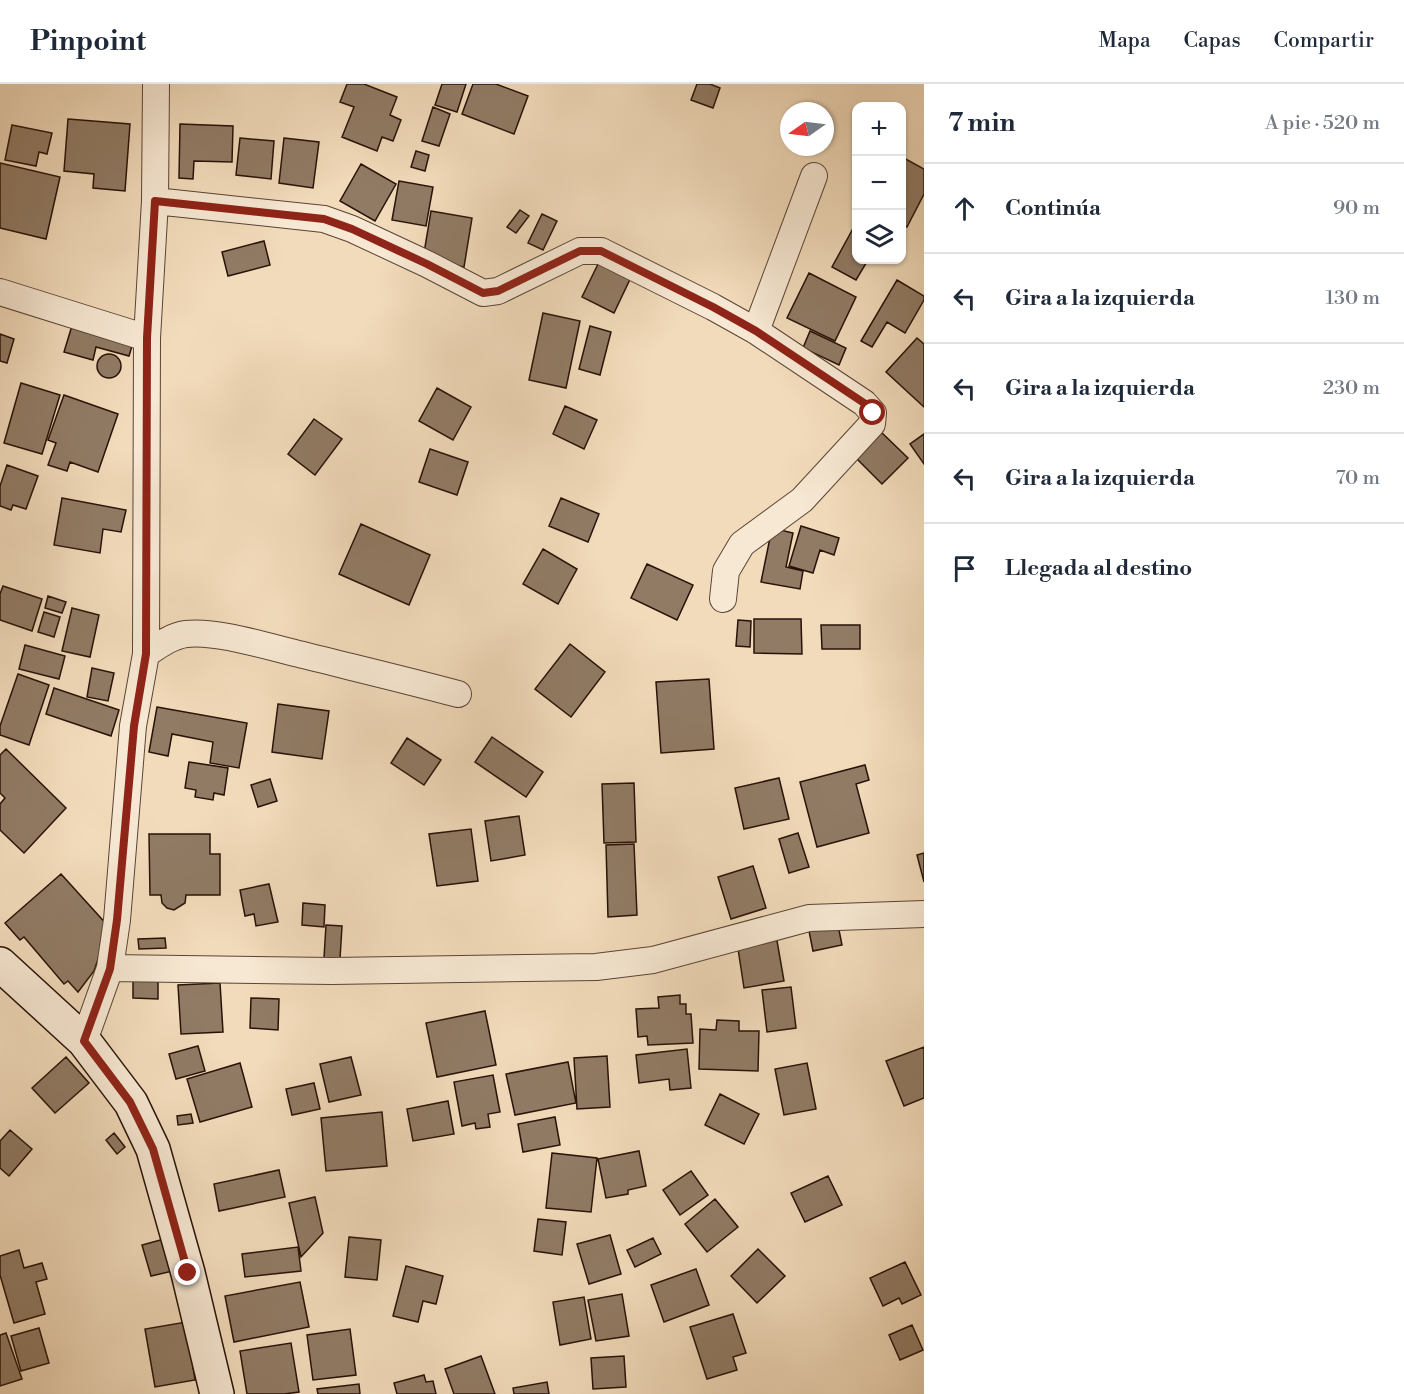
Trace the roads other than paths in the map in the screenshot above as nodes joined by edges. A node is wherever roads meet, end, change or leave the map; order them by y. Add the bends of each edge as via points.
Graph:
1 (162, 86) edge
2 (814, 176) dead end
3 (155, 201) junction
4 (0, 292) edge
5 (756, 331) junction
6 (147, 338) junction
7 (723, 599) dead end
8 (146, 654) junction
9 (458, 694) dead end
10 (924, 914) edge
11 (0, 964) edge
12 (110, 969) junction
13 (84, 1041) junction
14 (217, 1394) edge

1 - 3 street
2 - 5 street
3 - 5 street via 324,219 483,293 498,291 580,251 601,251
3 - 6 street
4 - 6 street
5 - 7 street via 864,403 873,413 872,424 802,500 742,544 726,571
6 - 8 street
8 - 9 street via 175,637 211,636 246,641
8 - 12 street via 134,726
10 - 12 street via 809,918 653,960 596,967
11 - 13 street
12 - 13 street
13 - 14 street via 130,1102 153,1149

